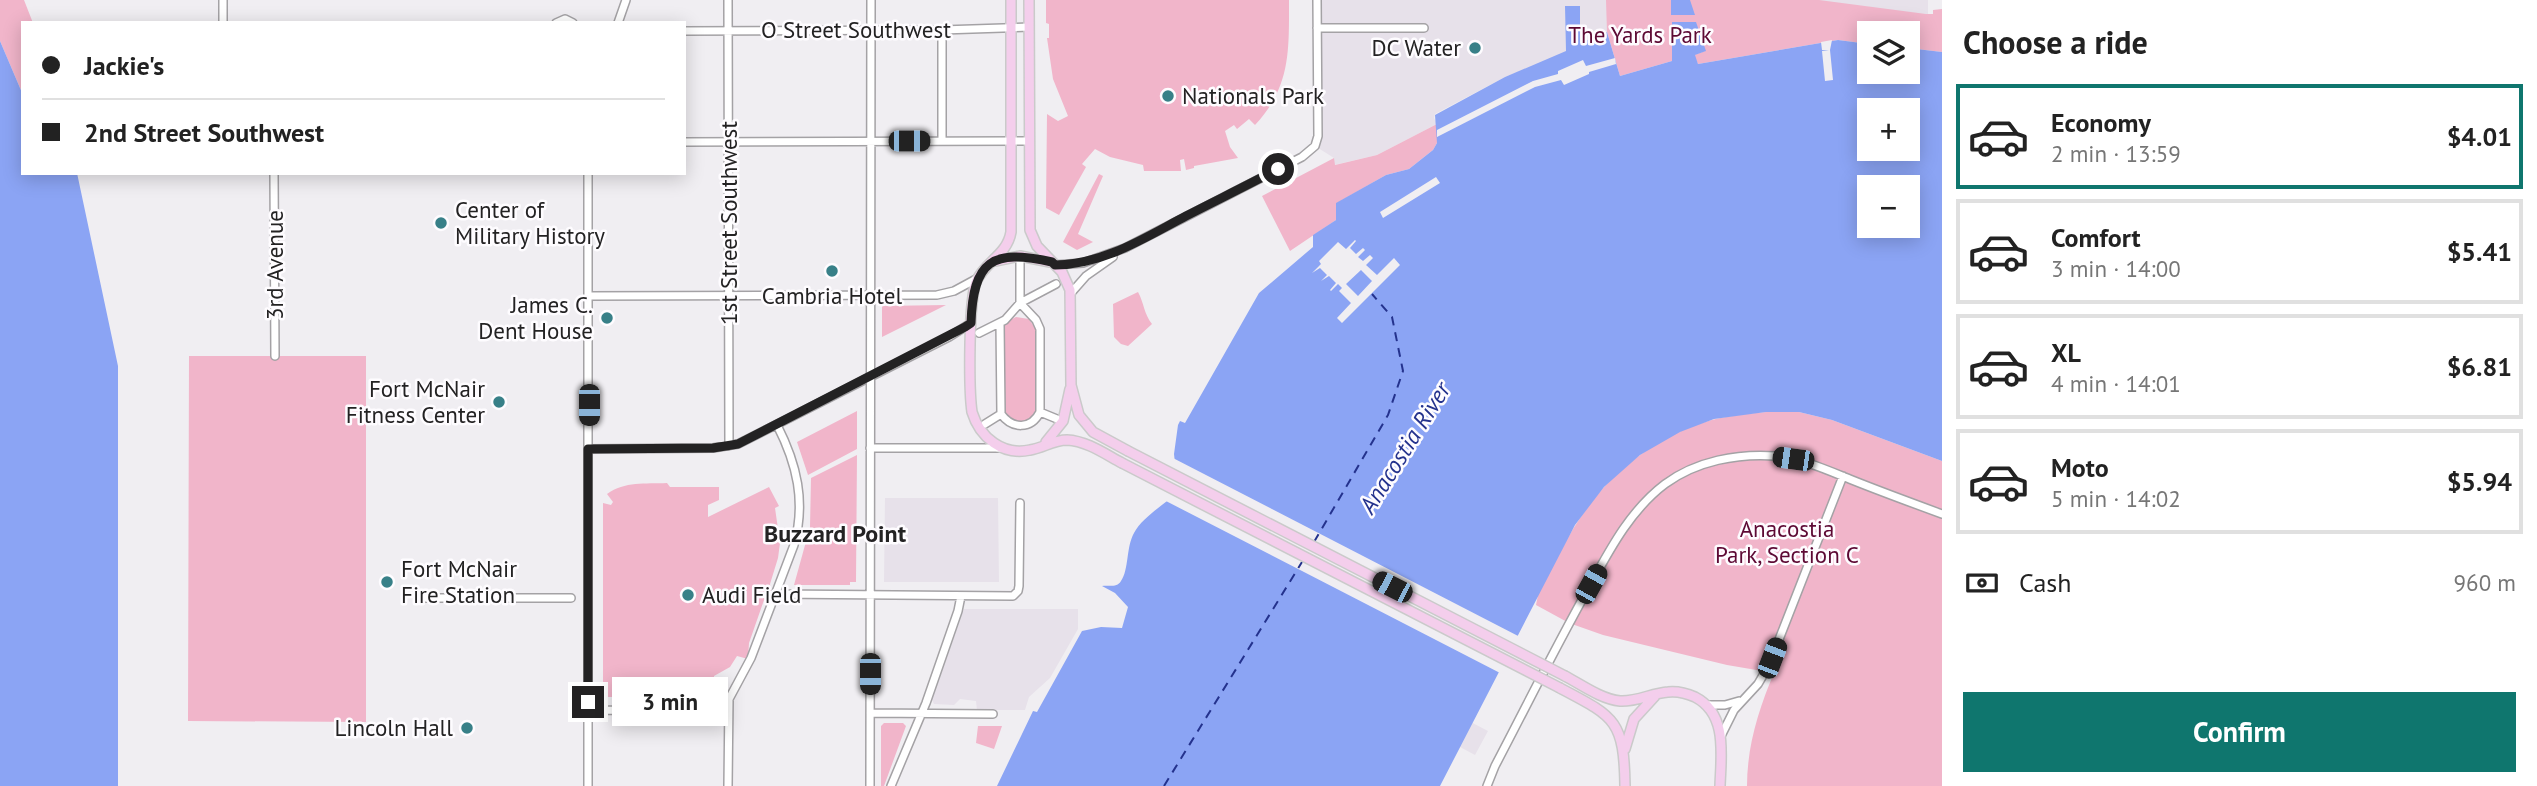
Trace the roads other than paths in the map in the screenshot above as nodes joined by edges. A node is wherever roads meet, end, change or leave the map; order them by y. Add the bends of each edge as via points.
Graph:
1 (223, 0) edge
2 (626, 0) edge
3 (728, 0) edge
4 (871, 0) edge
5 (1011, 0) edge
6 (1029, 0) edge
7 (1317, 0) edge
8 (223, 21) edge
9 (619, 21) edge
10 (1011, 27) junction
11 (1028, 27) junction
12 (1317, 28) junction
13 (1424, 28) dead end
14 (942, 30) junction
15 (686, 31) edge
16 (729, 31) junction
17 (871, 31) junction
18 (728, 141) junction
19 (871, 141) junction
20 (942, 141) junction
21 (1011, 141) junction
22 (1028, 141) junction
23 (686, 142) edge
24 (274, 175) edge
25 (589, 175) edge
26 (1125, 248) junction
27 (1020, 261) dead end
28 (991, 263) junction
29 (1054, 263) junction
30 (978, 278) junction
31 (1056, 285) dead end
32 (1071, 293) junction
33 (871, 295) junction
34 (589, 296) junction
35 (728, 296) junction
36 (1020, 303) junction
37 (971, 323) junction
38 (1000, 323) junction
39 (979, 333) dead end
40 (275, 356) dead end
41 (871, 377) junction
42 (1071, 385) junction
43 (1040, 412) junction
44 (1001, 414) junction
45 (1057, 419) dead end
46 (985, 424) dead end
47 (777, 425) junction
48 (729, 446) junction
49 (1043, 446) junction
50 (870, 448) junction
51 (1002, 448) junction
52 (588, 449) junction
53 (1843, 476) junction
54 (1020, 503) dead end
55 (1942, 514) edge
56 (775, 594) junction
57 (870, 595) junction
58 (961, 596) junction
59 (424, 598) dead end
60 (571, 598) dead end
61 (1656, 695) junction
62 (1743, 699) junction
63 (1706, 705) junction
64 (588, 710) junction
65 (728, 711) junction
66 (870, 713) junction
67 (921, 713) junction
68 (993, 714) dead end
69 (1720, 737) junction
70 (1625, 752) junction
71 (588, 786) edge
72 (728, 786) edge
73 (870, 786) edge
74 (891, 786) edge
75 (1487, 786) edge
76 (1625, 786) edge
77 (1720, 786) edge

1 - 8 street
2 - 9 street
3 - 16 street, 1st Street Southwest
4 - 17 street
5 - 10 main road
6 - 11 main road
7 - 12 street
10 - 11 street, O Street Southwest
10 - 14 street, O Street Southwest
10 - 21 main road
11 - 22 main road
12 - 13 street
12 - 26 street via 1315,146 1302,157
14 - 17 street, O Street Southwest
14 - 20 street
15 - 16 street, O Street Southwest
16 - 17 street, O Street Southwest
16 - 18 street, 1st Street Southwest
17 - 19 street
18 - 19 street
18 - 23 street
18 - 35 street, 1st Street Southwest
19 - 20 street
19 - 33 street
20 - 21 street
21 - 22 street
21 - 28 main road via 1011,232 1005,248
22 - 29 main road via 1030,230 1037,246
24 - 40 street, 3rd Avenue
25 - 34 street
26 - 29 street via 1083,263
26 - 32 street via 1089,273
27 - 36 street
28 - 29 main road via 1020,256
28 - 30 main road
29 - 32 main road
30 - 33 street via 941,295
30 - 37 main road
31 - 36 street
32 - 42 main road
33 - 35 street
33 - 41 street
34 - 35 street
34 - 52 street
35 - 48 street, 1st Street Southwest
36 - 38 street
36 - 43 street via 1040,329
37 - 41 street
37 - 51 main road via 972,412 983,434
38 - 39 street
38 - 44 street
41 - 47 street
41 - 50 street
42 - 49 main road via 1063,421
42 - 61 main road, bridge via 1086,424 1128,451 1614,700
43 - 44 street via 1022,426 1009,423
43 - 45 street
44 - 46 street
47 - 48 street
47 - 56 street via 795,464 799,503 796,538
48 - 52 street
49 - 51 main road via 1017,452
49 - 70 main road, bridge via 1060,440 1079,442 1598,708 1617,729
50 - 51 street
50 - 57 street
52 - 64 street
53 - 55 street
53 - 62 street via 1769,665
53 - 75 street via 1793,459 1756,456 1695,467 1662,486 1630,520 1608,554
54 - 58 street via 1017,593 1010,597
56 - 57 street
56 - 65 street via 751,658 732,690
57 - 58 street
57 - 66 street
58 - 67 street
59 - 60 street
61 - 63 main road via 1678,692
61 - 70 main road via 1634,719
62 - 63 street
62 - 69 street
63 - 69 main road via 1718,722
64 - 65 street
64 - 71 street
65 - 72 street
66 - 67 street
66 - 73 street
67 - 68 street
67 - 74 street
69 - 77 main road
70 - 76 main road

